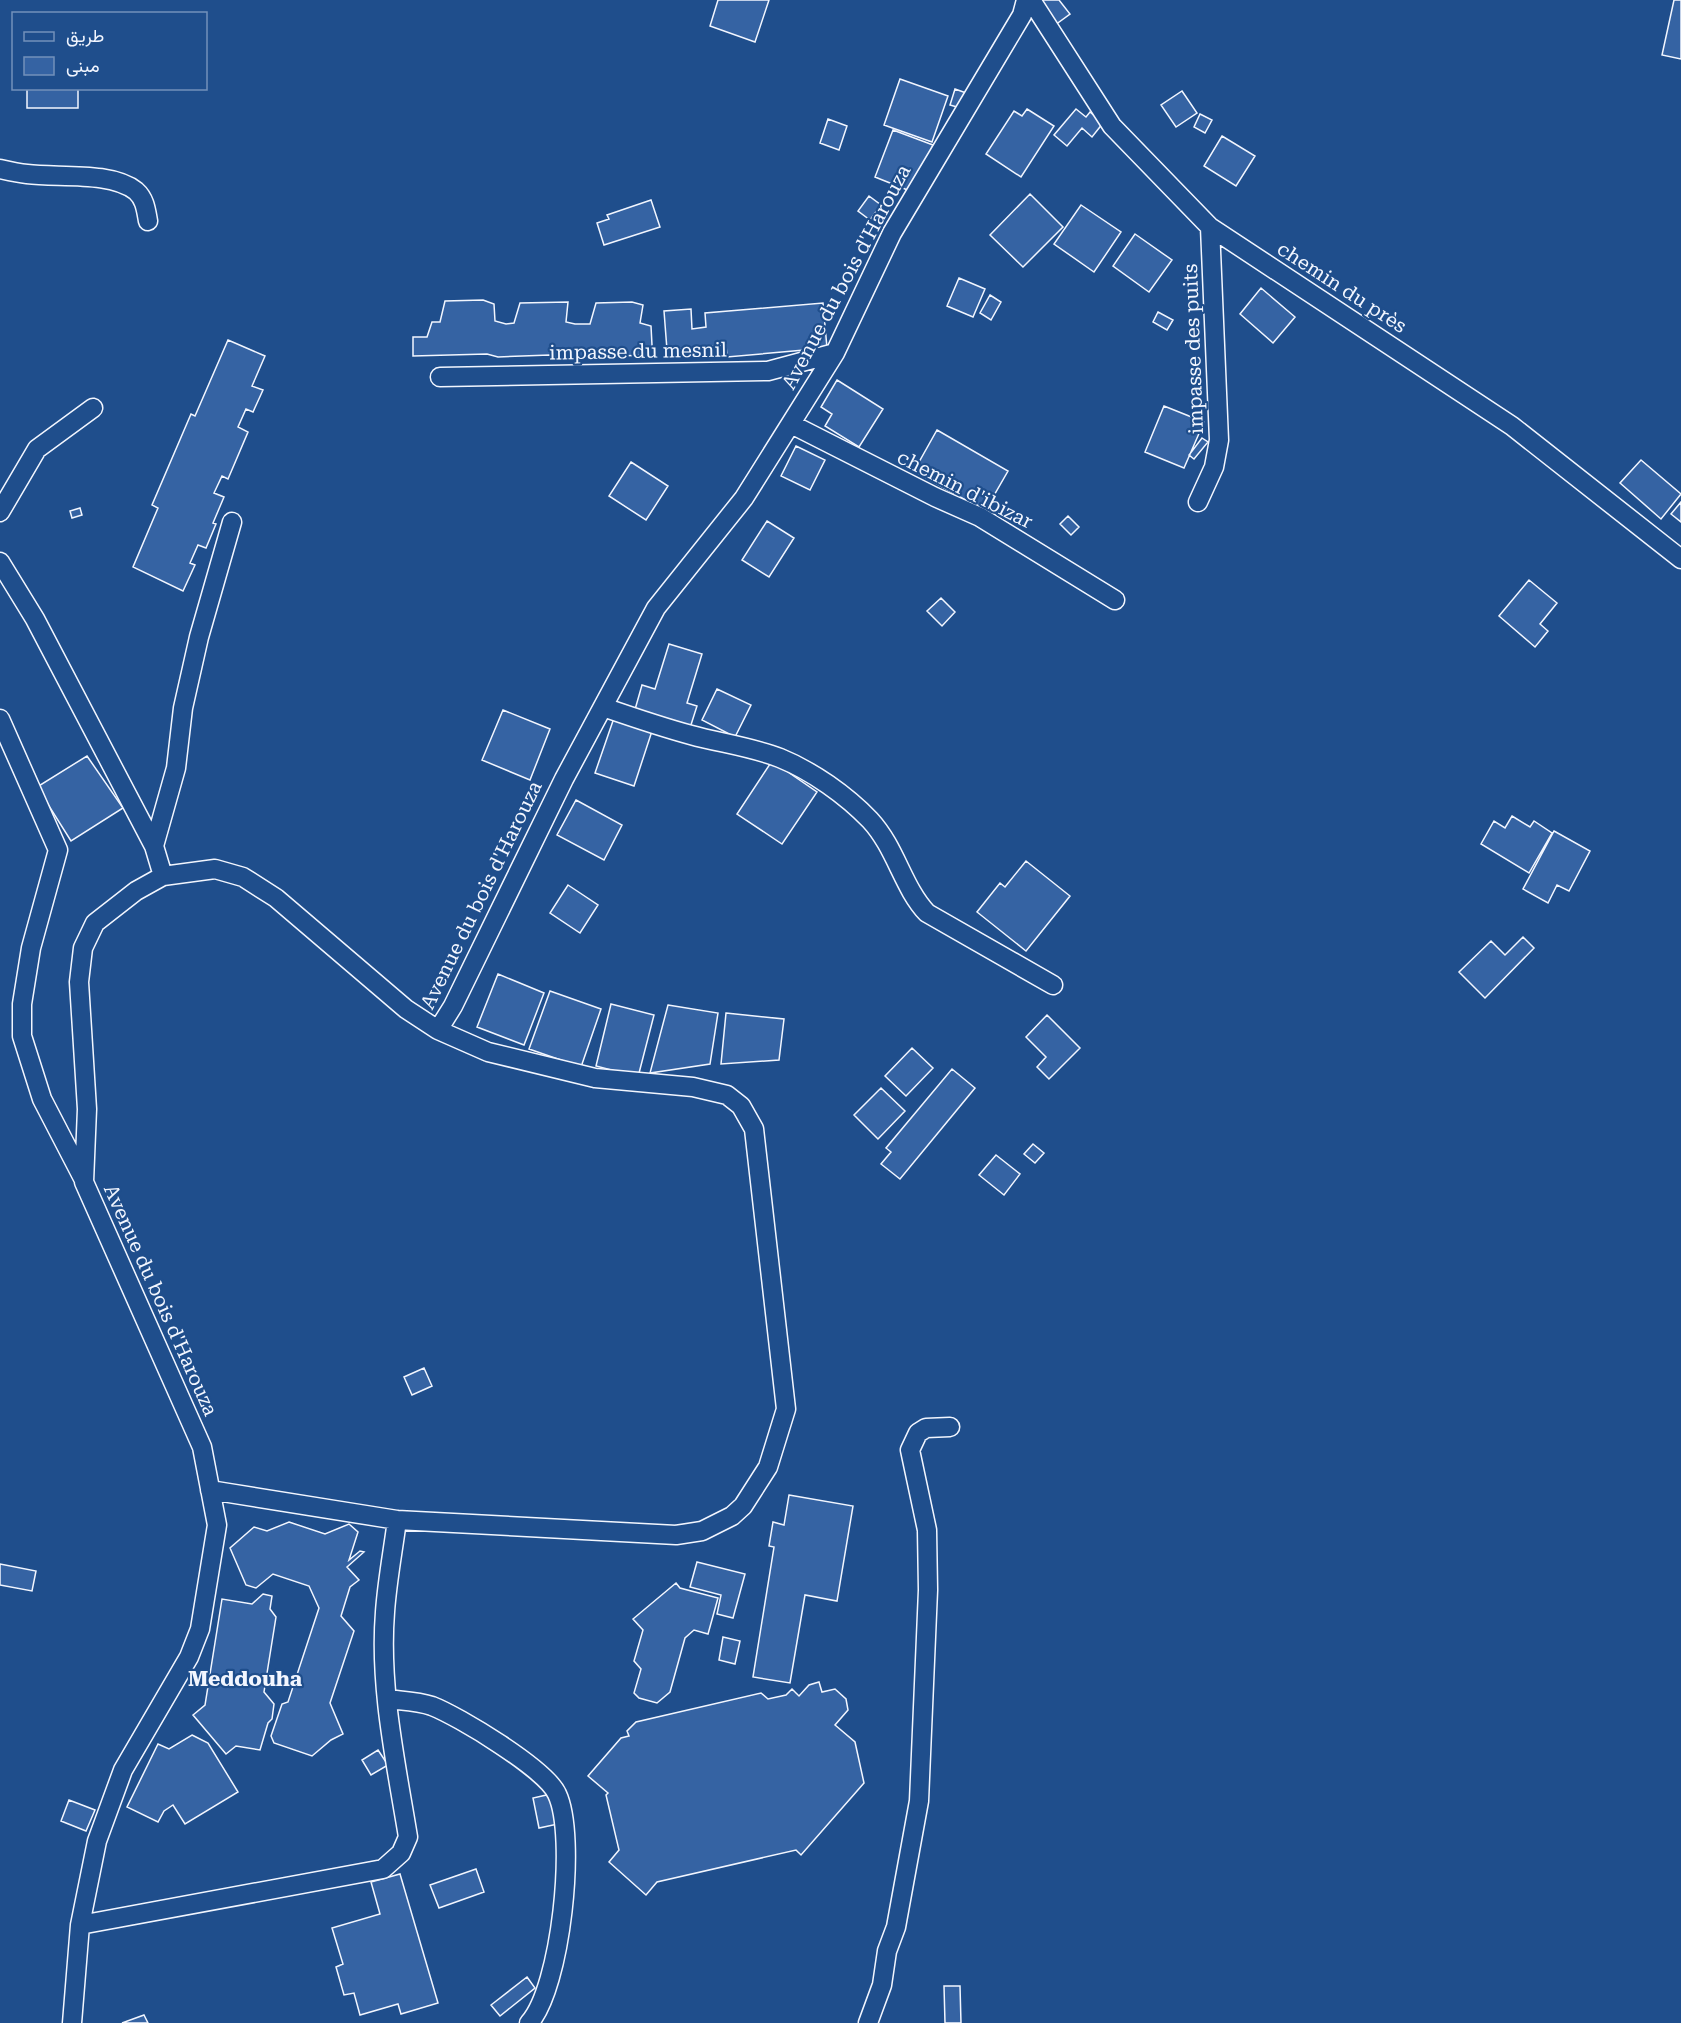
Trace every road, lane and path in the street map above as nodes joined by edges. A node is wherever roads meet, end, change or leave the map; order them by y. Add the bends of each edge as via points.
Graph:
1 (1026, 0) edge
2 (1031, 0) edge
3 (0, 169) edge
4 (148, 221) dead end
5 (1210, 227) junction
6 (835, 353) junction
7 (440, 377) dead end
8 (93, 408) dead end
9 (791, 424) junction
10 (1198, 502) dead end
11 (0, 512) edge
12 (232, 522) dead end
13 (1681, 560) edge
14 (0, 562) edge
15 (1115, 600) dead end
16 (603, 707) junction
17 (0, 719) edge
18 (154, 846) junction
19 (163, 876) junction
20 (1053, 985) dead end
21 (438, 1030) junction
22 (84, 1182) junction
23 (950, 1427) dead end
24 (210, 1490) junction
25 (397, 1520) junction
26 (387, 1699) junction
27 (80, 1925) junction
28 (72, 2023) edge
29 (529, 2023) edge
30 (868, 2023) edge

1 - 6 street, Avenue du bois d'Harouza via 1022,15 892,233
2 - 5 street, chemin du près via 1112,126
3 - 4 street via 122,184 137,192
5 - 10 street, impasse des puits via 1220,440 1214,467
5 - 13 street, chemin du près via 1512,426
6 - 7 street, impasse du mesnil via 768,371
6 - 9 street, Avenue du bois d'Harouza
8 - 11 street via 37,449
9 - 15 street, chemin d'ibizar via 980,517
9 - 16 street, Avenue du bois d'Harouza via 744,498 656,608
12 - 18 street via 199,637 183,708 176,768
14 - 18 street via 35,619
16 - 20 street via 779,758 821,780 871,821 893,853 912,895 927,913
16 - 21 street, Avenue du bois d'Harouza
17 - 22 street via 58,850 31,948 22,1004 22,1036 42,1099
18 - 19 street
19 - 21 street, Avenue du bois d'Harouza via 215,869 243,877 276,898 406,1009
19 - 22 street, Avenue du bois d'Harouza via 136,891 95,923 83,948 79,982 87,1109
21 - 25 street via 499,1055 595,1078 693,1087 728,1095 741,1106 753,1129 786,1409 768,1467 743,1506 702,1531 676,1535
22 - 24 street, Avenue du bois d'Harouza via 202,1447
23 - 30 street via 926,1428 918,1433 910,1450 927,1530 919,1801 896,1927
24 - 25 street
24 - 27 street, Avenue du bois d'Harouza via 217,1525 200,1629 189,1657 123,1770 97,1841
25 - 26 street via 385,1612
26 - 27 street via 408,1837 401,1853 383,1869
26 - 29 street via 433,1707 520,1756 557,1792 565,1818 561,1932 543,1998
27 - 28 street, Avenue du bois d'Harouza

